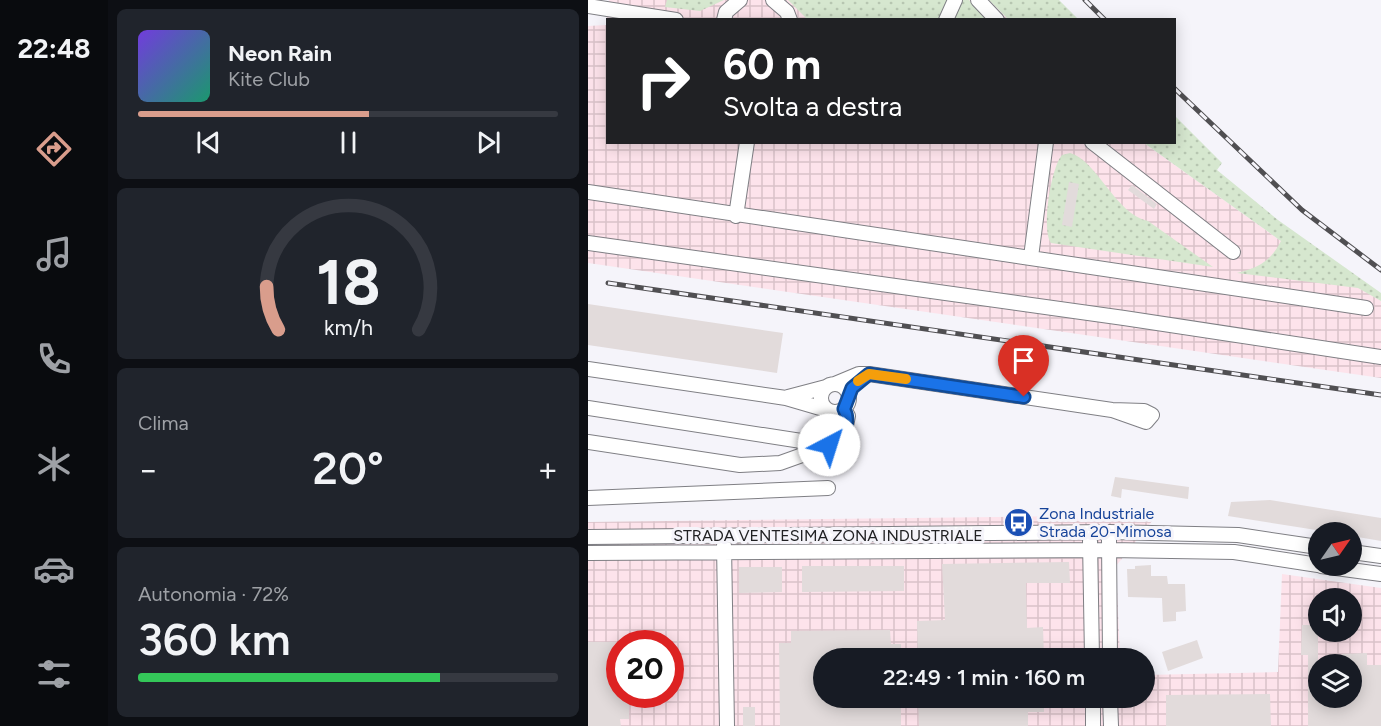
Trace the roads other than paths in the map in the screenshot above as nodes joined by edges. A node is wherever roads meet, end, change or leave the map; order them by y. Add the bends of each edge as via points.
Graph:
1 (740, 0) edge
2 (773, 0) edge
3 (955, 0) edge
4 (978, 0) edge
5 (588, 6) edge
6 (663, 18) edge
7 (724, 18) edge
8 (789, 18) edge
9 (947, 18) edge
10 (995, 18) edge
11 (747, 144) edge
12 (1046, 144) edge
13 (1095, 144) edge
14 (588, 192) edge
15 (736, 216) junction
16 (588, 243) edge
17 (1233, 252) dead end
18 (1031, 257) junction
19 (1366, 308) dead end
20 (1381, 357) edge
21 (588, 369) edge
22 (869, 374) junction
23 (831, 386) junction
24 (786, 398) junction
25 (847, 402) junction
26 (588, 408) edge
27 (827, 410) junction
28 (1112, 410) dead end
29 (588, 442) edge
30 (829, 445) junction
31 (828, 488) dead end
32 (588, 498) edge
33 (1090, 532) junction
34 (1109, 532) junction
35 (926, 533) junction
36 (1007, 533) junction
37 (724, 535) junction
38 (588, 537) edge
39 (1308, 546) edge
40 (1007, 550) junction
41 (1090, 550) junction
42 (1109, 550) junction
43 (926, 551) junction
44 (588, 553) edge
45 (724, 553) junction
46 (1362, 553) edge
47 (1381, 556) edge
48 (1308, 564) edge
49 (1362, 571) edge
50 (1381, 574) edge
51 (1092, 602) junction
52 (1110, 603) junction
53 (1092, 648) edge
54 (1110, 648) edge
55 (1093, 708) edge
56 (1110, 708) edge
57 (727, 726) edge
58 (1093, 726) edge
59 (1111, 726) edge

1 - 7 street
2 - 8 street
3 - 9 street
4 - 10 street
5 - 6 street
11 - 15 street
12 - 18 street
13 - 17 street
14 - 15 street
15 - 18 street
16 - 20 street
18 - 19 street
21 - 24 street
22 - 23 street
22 - 25 street via 857,381
22 - 28 street
23 - 24 street
23 - 25 street via 844,387
23 - 27 street via 821,396
24 - 27 street
25 - 27 street via 836,412
25 - 30 street via 843,433 836,443
26 - 30 street
29 - 30 street via 740,465 780,463
31 - 32 street
33 - 34 street, STRADA VENTESIMA ZONA INDUSTRIALE
33 - 36 street, STRADA VENTESIMA ZONA INDUSTRIALE
33 - 41 street
34 - 39 street, STRADA VENTESIMA ZONA INDUSTRIALE via 1238,535
34 - 42 street
35 - 36 street, STRADA VENTESIMA ZONA INDUSTRIALE
35 - 37 street, STRADA VENTESIMA ZONA INDUSTRIALE
35 - 43 street
36 - 40 street
37 - 38 street, STRADA VENTESIMA ZONA INDUSTRIALE
37 - 45 street
40 - 41 street, STRADA VENTESIMA ZONA INDUSTRIALE
40 - 43 street, STRADA VENTESIMA ZONA INDUSTRIALE
41 - 42 street, STRADA VENTESIMA ZONA INDUSTRIALE
41 - 51 street
42 - 48 street, STRADA VENTESIMA ZONA INDUSTRIALE via 1234,552
42 - 52 street
43 - 45 street, STRADA VENTESIMA ZONA INDUSTRIALE
44 - 45 street, STRADA VENTESIMA ZONA INDUSTRIALE
45 - 57 street
46 - 47 street
49 - 50 street, STRADA VENTESIMA ZONA INDUSTRIALE
51 - 52 street
51 - 53 street
52 - 54 street
55 - 58 street
56 - 59 street

